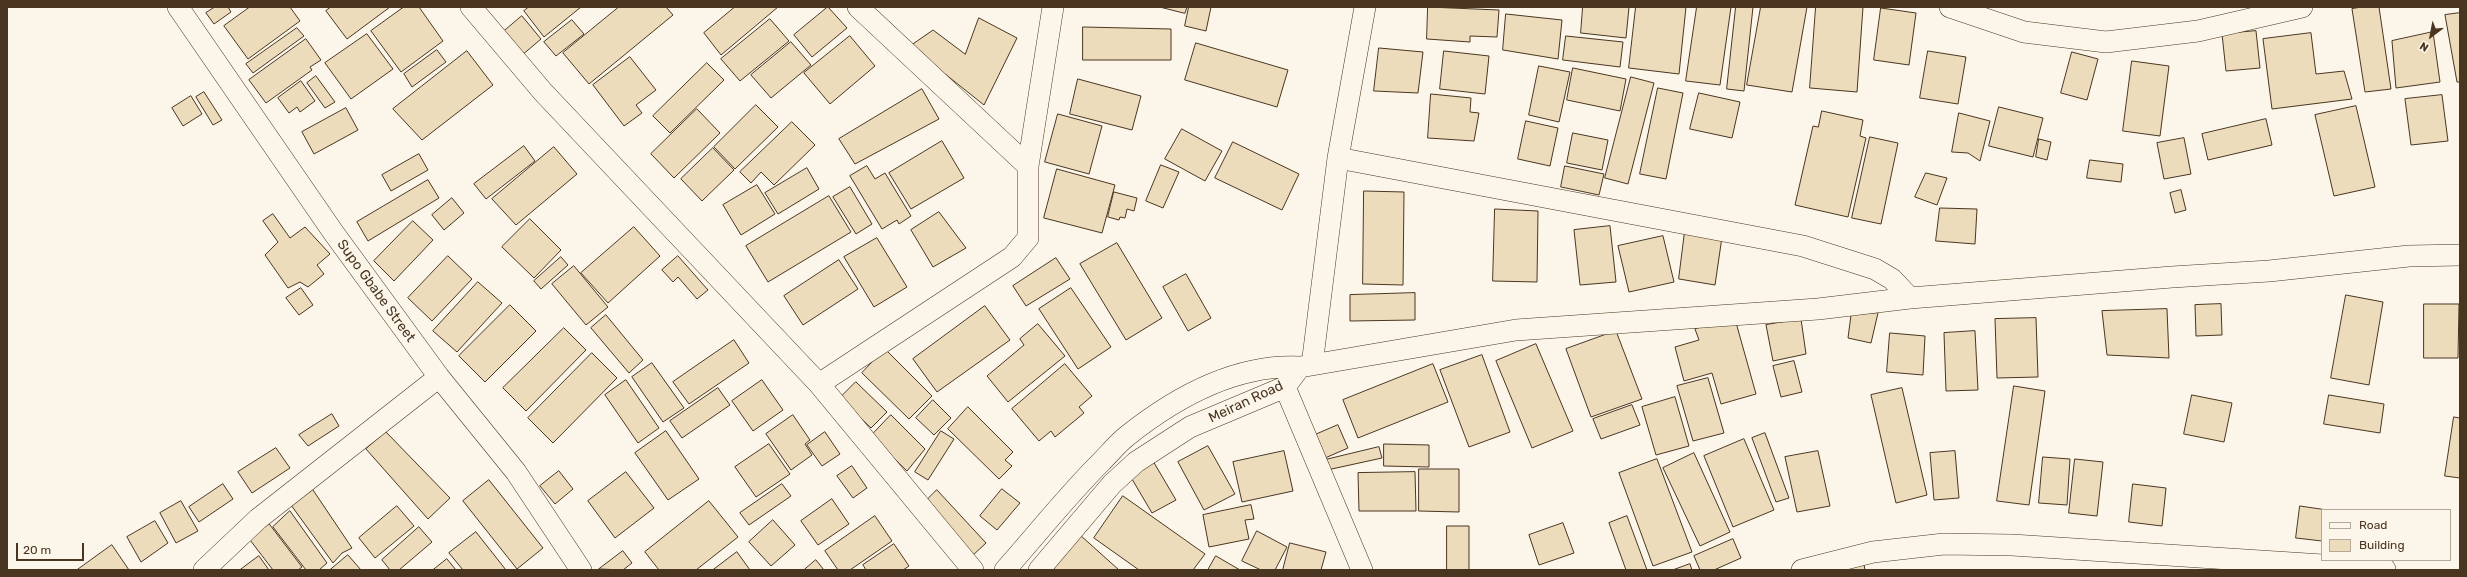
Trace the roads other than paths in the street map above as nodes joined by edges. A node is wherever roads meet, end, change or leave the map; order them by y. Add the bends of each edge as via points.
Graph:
1 (178, 7) edge
2 (471, 7) edge
3 (858, 7) edge
4 (1053, 7) edge
5 (1365, 7) edge
6 (1950, 7) edge
7 (2302, 7) edge
8 (1338, 158) junction
9 (1028, 166) junction
10 (2460, 255) edge
11 (1910, 298) junction
12 (1306, 366) junction
13 (439, 377) junction
14 (819, 384) junction
15 (1285, 387) junction
16 (2384, 568) dead end
17 (204, 570) edge
18 (581, 570) edge
19 (973, 570) edge
20 (1004, 570) edge
21 (1039, 570) edge
22 (1362, 570) edge
23 (1802, 570) edge

1 - 13 street, Supo Gbabe Street via 334,232
2 - 14 street via 543,92
3 - 9 street
4 - 9 street
5 - 8 street
6 - 7 street via 2024,32 2106,42 2198,31
8 - 11 street via 1803,246 1875,269 1892,279
8 - 12 street
9 - 14 street via 1028,238 1012,257
10 - 11 street via 2409,256 2268,271
11 - 12 street via 1818,309 1516,330
12 - 15 street, Meiran Road
12 - 20 street, Meiran Road via 1278,366 1233,375 1184,398 1127,436 1081,481
13 - 17 street via 258,519
13 - 18 street, Supo Gbabe Street via 516,472
14 - 19 street
15 - 21 street, Meiran Road via 1190,427 1136,462 1112,484
15 - 22 street
16 - 23 street via 2012,545 1944,544 1874,552

